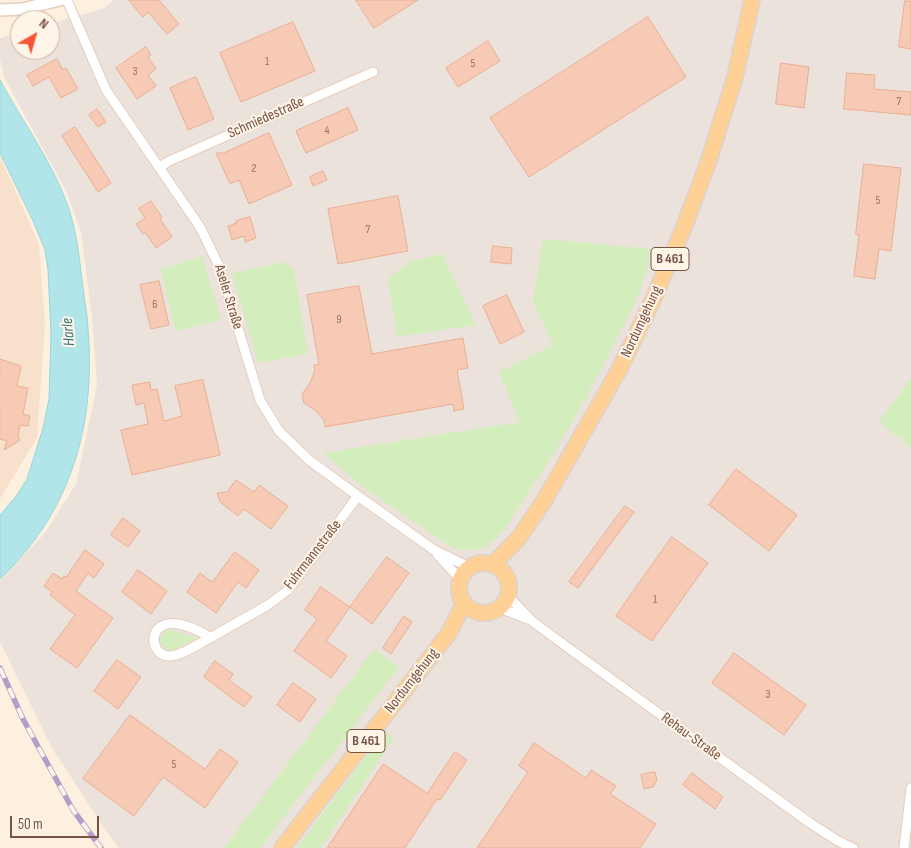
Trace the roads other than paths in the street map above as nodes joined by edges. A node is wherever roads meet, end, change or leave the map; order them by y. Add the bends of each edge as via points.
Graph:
1 (60, 0) edge
2 (67, 0) edge
3 (752, 0) edge
4 (0, 10) edge
5 (373, 72) dead end
6 (160, 167) junction
7 (358, 496) junction
8 (518, 539) junction
9 (434, 550) junction
10 (492, 564) junction
11 (464, 573) junction
12 (505, 573) junction
13 (504, 602) junction
14 (464, 603) junction
15 (478, 613) junction
16 (532, 621) junction
17 (449, 633) junction
18 (210, 638) junction
19 (911, 788) edge
20 (282, 848) edge
21 (853, 848) edge
22 (904, 848) edge

1 - 4 street
2 - 6 street, Aseler Straße via 98,76
3 - 8 main road, Nordumgehung / B 461 via 735,77 680,236 619,370
5 - 6 street, Schmiedestraße
6 - 7 street, Aseler Straße via 200,227 216,259 260,400 268,415 298,451
7 - 9 street, Aseler Straße
7 - 18 street, Fuhrmannstraße via 288,590
8 - 10 main road, Nordumgehung / B 461
8 - 12 main road, Nordumgehung / B 461
9 - 11 street, Aseler Straße
9 - 11 street, Aseler Straße
10 - 11 main road via 476,563
10 - 12 main road
11 - 14 main road via 458,588
12 - 13 main road, Nordumgehung via 509,588
13 - 15 main road, Nordumgehung via 486,614
13 - 16 street, Rehau-Straße
13 - 16 street, Rehau-Straße
14 - 15 main road
14 - 17 main road, Nordumgehung / B 461
15 - 17 main road, Nordumgehung / B 461
16 - 21 street, Rehau-Straße via 802,817
17 - 20 main road, Nordumgehung / B 461
18 - 18 street, Fuhrmannstraße via 188,627 169,623 161,626 154,641 161,654 169,656
19 - 22 street

